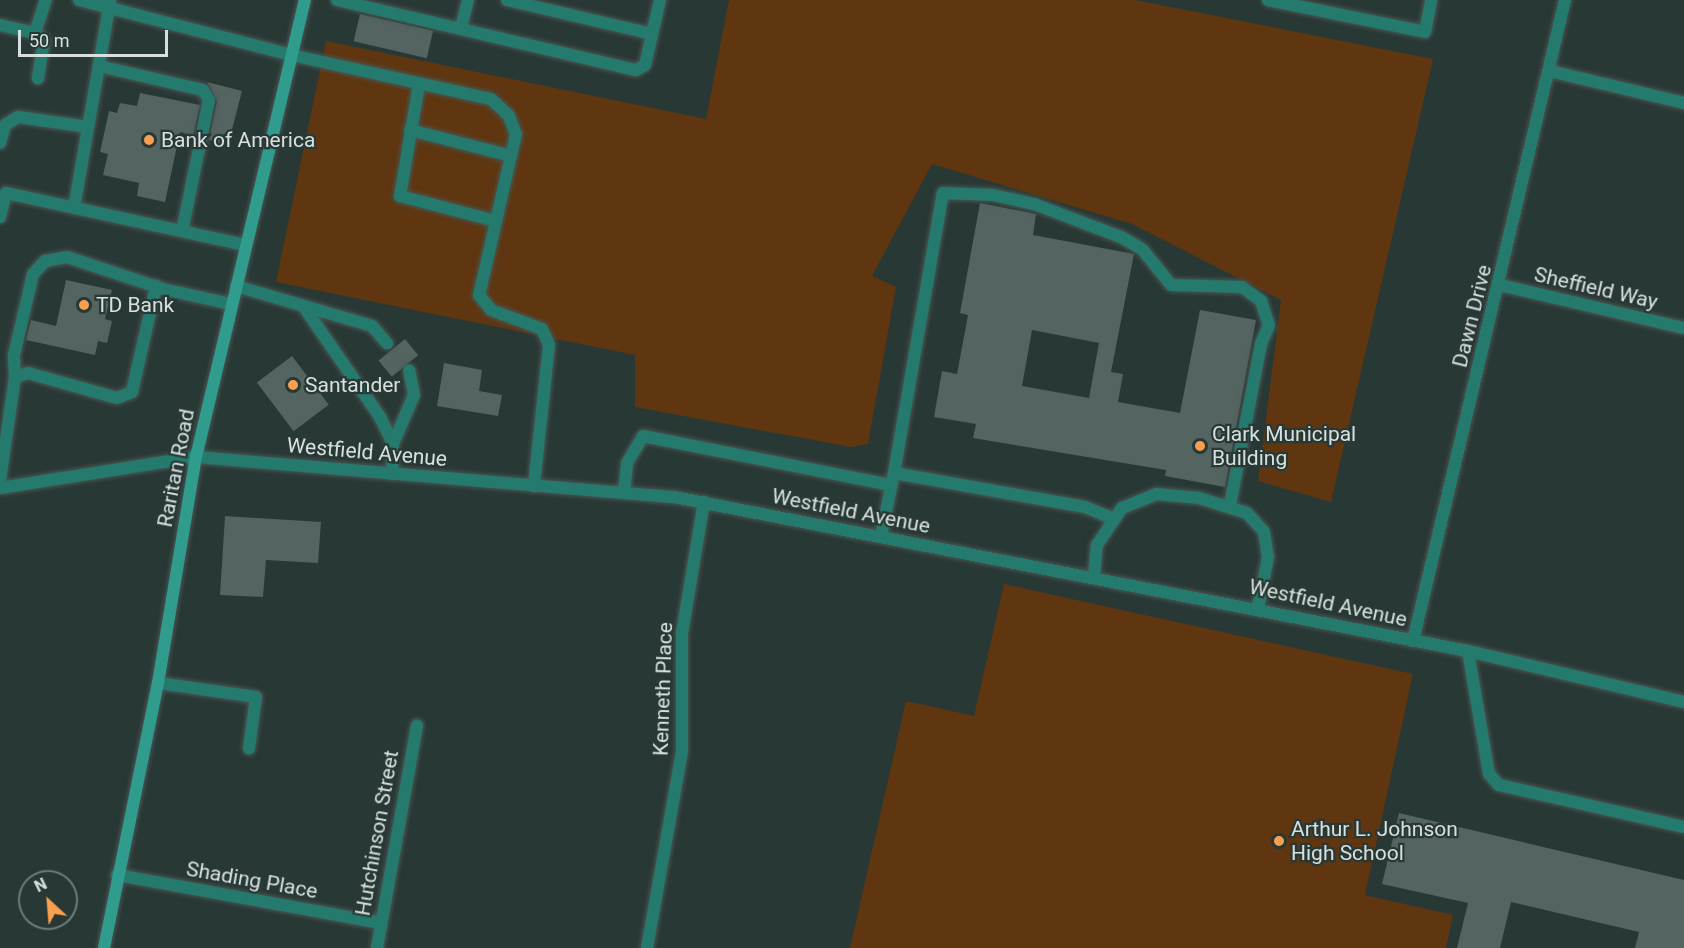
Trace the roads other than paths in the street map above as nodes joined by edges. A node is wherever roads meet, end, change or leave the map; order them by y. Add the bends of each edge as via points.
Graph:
1 (46, 0) edge
2 (79, 0) edge
3 (305, 0) edge
4 (337, 0) edge
5 (468, 0) edge
6 (507, 0) edge
7 (660, 0) edge
8 (1268, 0) edge
9 (1431, 0) edge
10 (1565, 0) edge
11 (108, 5) edge
12 (0, 25) edge
13 (461, 28) junction
14 (36, 33) junction
15 (652, 34) junction
16 (291, 55) junction
17 (99, 66) junction
18 (1550, 71) junction
19 (38, 79) dead end
20 (419, 84) junction
21 (1684, 103) edge
22 (88, 127) junction
23 (410, 130) junction
24 (0, 143) edge
25 (511, 156) junction
26 (3, 189) edge
27 (74, 208) junction
28 (0, 218) edge
29 (496, 221) junction
30 (182, 231) junction
31 (245, 245) junction
32 (1500, 285) junction
33 (156, 286) junction
34 (236, 286) junction
35 (231, 304) junction
36 (306, 310) junction
37 (1684, 328) edge
38 (387, 343) dead end
39 (409, 370) dead end
40 (15, 377) junction
41 (393, 444) junction
42 (196, 458) junction
43 (392, 474) junction
44 (892, 479) junction
45 (0, 480) edge
46 (534, 486) junction
47 (0, 488) edge
48 (624, 493) junction
49 (704, 502) junction
50 (1230, 505) junction
51 (1112, 518) junction
52 (881, 536) junction
53 (1095, 577) junction
54 (1258, 608) junction
55 (1413, 641) junction
56 (1468, 651) junction
57 (158, 683) junction
58 (1684, 702) edge
59 (417, 726) dead end
60 (249, 749) dead end
61 (1684, 827) edge
62 (117, 875) junction
63 (381, 923) junction
64 (104, 948) edge
65 (377, 948) edge
66 (647, 948) edge

1 - 14 street
2 - 11 street
3 - 16 main road, Raritan Road
4 - 13 street
5 - 13 street
6 - 15 street
7 - 15 street
8 - 9 street via 1425,32
10 - 18 street, Dawn Drive
11 - 16 street
11 - 17 street
12 - 14 street
13 - 15 street via 636,70 645,65
14 - 19 street via 45,40
16 - 20 street
16 - 31 main road, Raritan Road
17 - 22 street
17 - 30 street via 203,90 209,100
18 - 21 street
18 - 32 street, Dawn Drive
20 - 23 street
20 - 25 street via 491,99 509,116 516,135
22 - 24 street via 18,117 5,124
22 - 27 street
23 - 25 street
23 - 29 street via 400,196
25 - 29 street
26 - 27 street
26 - 28 street
27 - 30 street
29 - 46 street via 479,295 491,310 542,328 551,355
30 - 31 street
31 - 34 main road, Raritan Road
32 - 37 street, Sheffield Way
32 - 55 street, Dawn Drive
33 - 35 street
33 - 40 street via 132,392 117,398 28,373
33 - 40 street via 67,256 45,261 33,274 14,355
34 - 35 main road, Raritan Road
34 - 36 street
35 - 42 main road, Raritan Road
36 - 38 street via 372,326
36 - 41 street
39 - 41 street via 414,395
40 - 45 street
41 - 43 street
42 - 43 street, Westfield Avenue
42 - 47 street, Westfield Avenue
42 - 57 main road, Raritan Road
43 - 46 street, Westfield Avenue
44 - 48 street via 644,436 627,463
44 - 50 street via 943,194 993,195 1034,204 1121,237 1142,249 1170,285 1242,287 1261,301 1269,325 1261,344
44 - 51 street via 1085,507
44 - 52 street
46 - 48 street, Westfield Avenue
48 - 49 street, Westfield Avenue
49 - 52 street, Westfield Avenue
49 - 66 street, Kenneth Place via 682,633 682,752
50 - 51 street via 1156,494 1134,500
50 - 54 street via 1257,522 1268,544
51 - 53 street via 1097,545
52 - 53 street, Westfield Avenue
53 - 54 street, Westfield Avenue
54 - 55 street, Westfield Avenue
55 - 56 street, Westfield Avenue
56 - 58 street, Westfield Avenue
56 - 61 street via 1489,774 1499,785
57 - 60 street via 256,697
57 - 62 main road, Raritan Road
59 - 63 street, Hutchinson Street
62 - 63 street, Shading Place
62 - 64 main road, Raritan Road
63 - 65 street, Hutchinson Street

